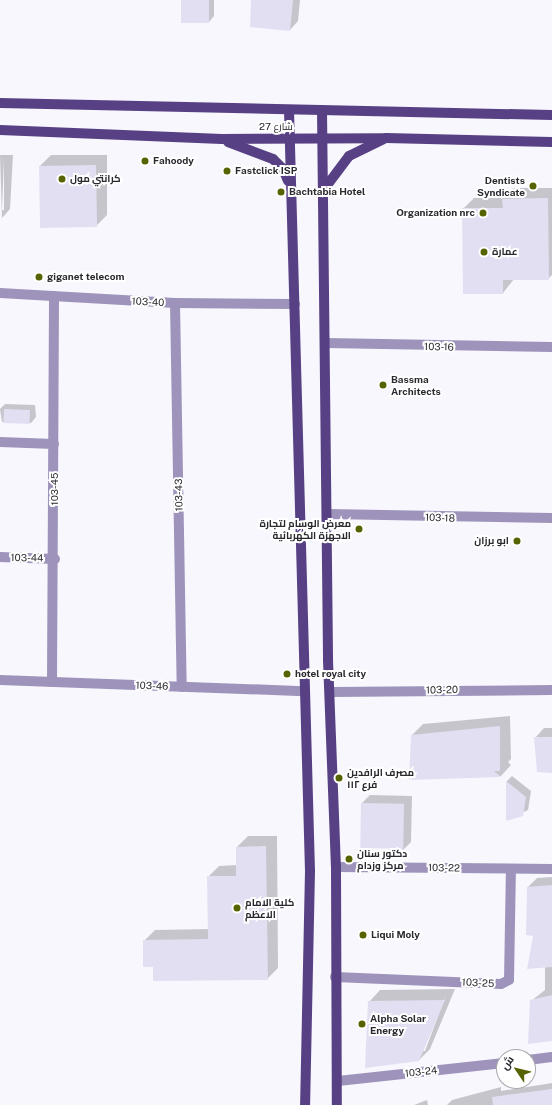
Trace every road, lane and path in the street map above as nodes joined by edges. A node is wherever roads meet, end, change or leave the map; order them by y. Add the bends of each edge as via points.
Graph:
1 (0, 103) edge
2 (289, 110) junction
3 (322, 110) junction
4 (552, 115) edge
5 (0, 130) edge
6 (386, 138) junction
7 (222, 139) junction
8 (322, 139) junction
9 (290, 140) junction
10 (552, 142) edge
11 (290, 186) junction
12 (322, 192) junction
13 (0, 293) edge
14 (54, 296) junction
15 (175, 303) junction
16 (295, 304) junction
17 (326, 343) junction
18 (552, 348) edge
19 (0, 442) edge
20 (54, 444) junction
21 (328, 514) junction
22 (552, 518) edge
23 (0, 557) edge
24 (55, 558) junction
25 (0, 680) edge
26 (52, 682) junction
27 (182, 687) junction
28 (552, 690) edge
29 (304, 691) junction
30 (332, 692) junction
31 (336, 867) junction
32 (511, 869) junction
33 (552, 869) edge
34 (335, 977) junction
35 (552, 1057) edge
36 (536, 1059) edge
37 (496, 1064) edge
38 (338, 1081) junction
39 (305, 1105) edge
40 (338, 1105) edge

1 - 2 main road, شارع 27
2 - 3 main road, شارع 27
2 - 9 main road
3 - 4 main road, شارع 27
3 - 8 main road
5 - 7 main road, شارع 27
6 - 8 main road, شارع 27
6 - 10 main road, شارع 27
6 - 12 main road via 349,156
7 - 9 main road, شارع 27
7 - 11 main road via 273,159 283,169
8 - 9 main road, شارع 27
8 - 12 main road
9 - 11 main road
11 - 16 main road
12 - 17 main road
13 - 14 street, 103-40
14 - 15 street, 103-40
14 - 20 street, 103-45
15 - 16 street, 103-40
15 - 27 street, 103-43
16 - 29 main road
17 - 18 street, 103-16
17 - 21 main road
19 - 20 street
20 - 24 street, 103-45
21 - 22 street, 103-18
21 - 30 main road via 328,660
23 - 24 street, 103-44
24 - 26 street, 103-45
25 - 26 street, 103-46
26 - 27 street, 103-46
27 - 29 street, 103-46
28 - 30 street, 103-20
29 - 39 main road via 310,871
30 - 31 main road
31 - 32 street, 103-22
31 - 34 main road
32 - 33 street, 103-22
32 - 34 street, 103-25 via 509,980 501,984
34 - 38 main road
35 - 36 street
37 - 38 street, 103-24
38 - 40 main road

